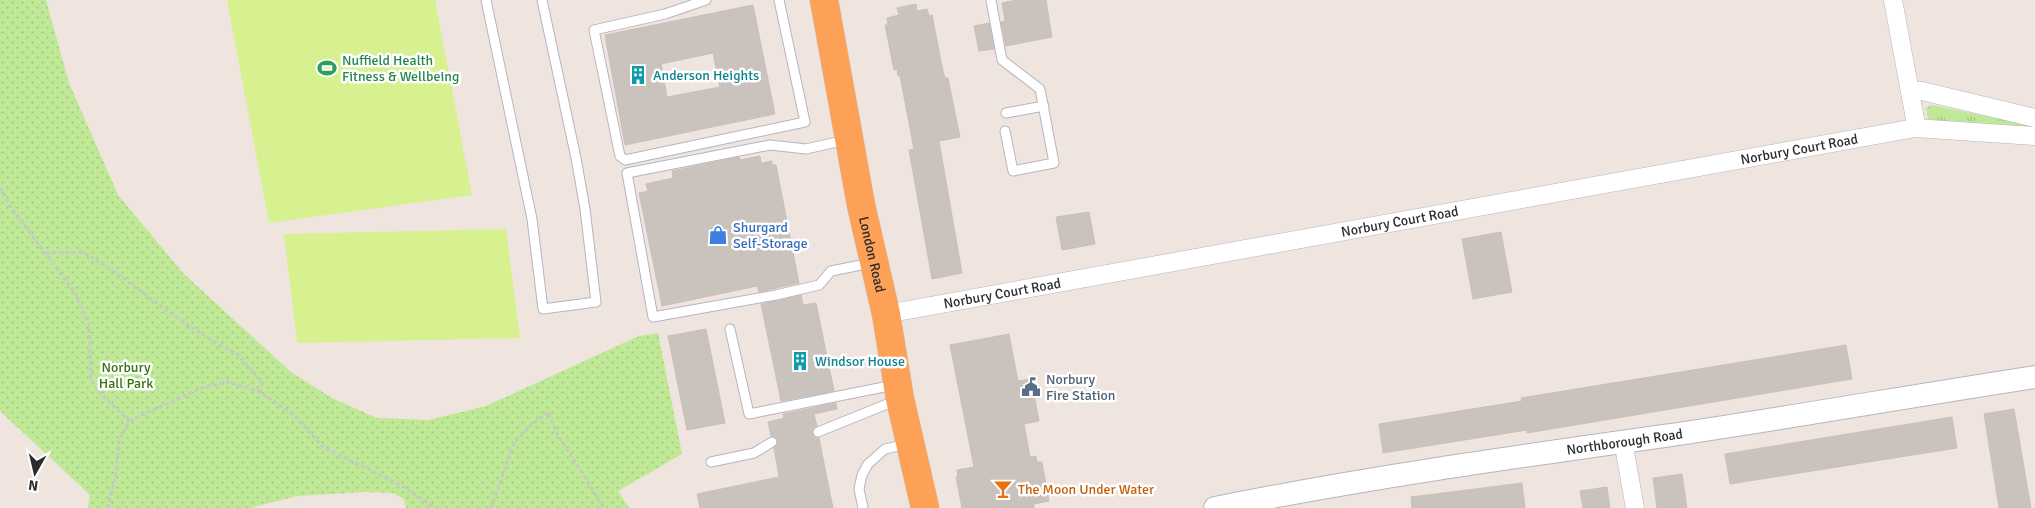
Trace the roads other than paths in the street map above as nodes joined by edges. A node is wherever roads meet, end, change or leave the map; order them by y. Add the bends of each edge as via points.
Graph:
1 (486, 0) edge
2 (542, 0) edge
3 (706, 0) edge
4 (779, 0) edge
5 (824, 0) edge
6 (991, 0) edge
7 (1893, 0) edge
8 (1910, 91) junction
9 (1044, 106) junction
10 (1006, 113) dead end
11 (2035, 118) edge
12 (1915, 128) junction
13 (1005, 131) dead end
14 (2035, 136) edge
15 (849, 139) junction
16 (873, 263) junction
17 (886, 314) junction
18 (730, 329) dead end
19 (2034, 383) edge
20 (898, 392) junction
21 (818, 432) dead end
22 (1623, 441) junction
23 (772, 442) dead end
24 (910, 443) junction
25 (710, 462) dead end
26 (1261, 503) edge
27 (863, 508) edge
28 (925, 508) edge
29 (1215, 508) edge
30 (1635, 508) edge

1 - 2 lane via 532,219 543,309 596,302 576,158
3 - 4 lane via 665,14 594,30 620,156 625,160 805,122
5 - 15 highway, London Road
6 - 9 lane via 1002,60 1040,89
7 - 8 street
8 - 11 street via 1922,91
8 - 12 street
9 - 10 lane
9 - 13 lane via 1054,163 1013,171
12 - 14 street, Norbury Court Road
12 - 17 street, Norbury Court Road
15 - 16 highway, London Road
15 - 16 lane via 806,149 770,145 627,173 653,317 776,296 819,285 831,272
16 - 17 highway, London Road
17 - 20 highway, London Road
18 - 20 lane via 749,414
19 - 22 street, Northborough Road
20 - 21 lane
20 - 24 highway, London Road
22 - 26 street, Northborough Road via 1430,470
22 - 30 street
23 - 25 lane via 754,453
24 - 27 lane via 885,449 868,464 859,489
24 - 28 highway, London Road
26 - 29 street, Northborough Road

